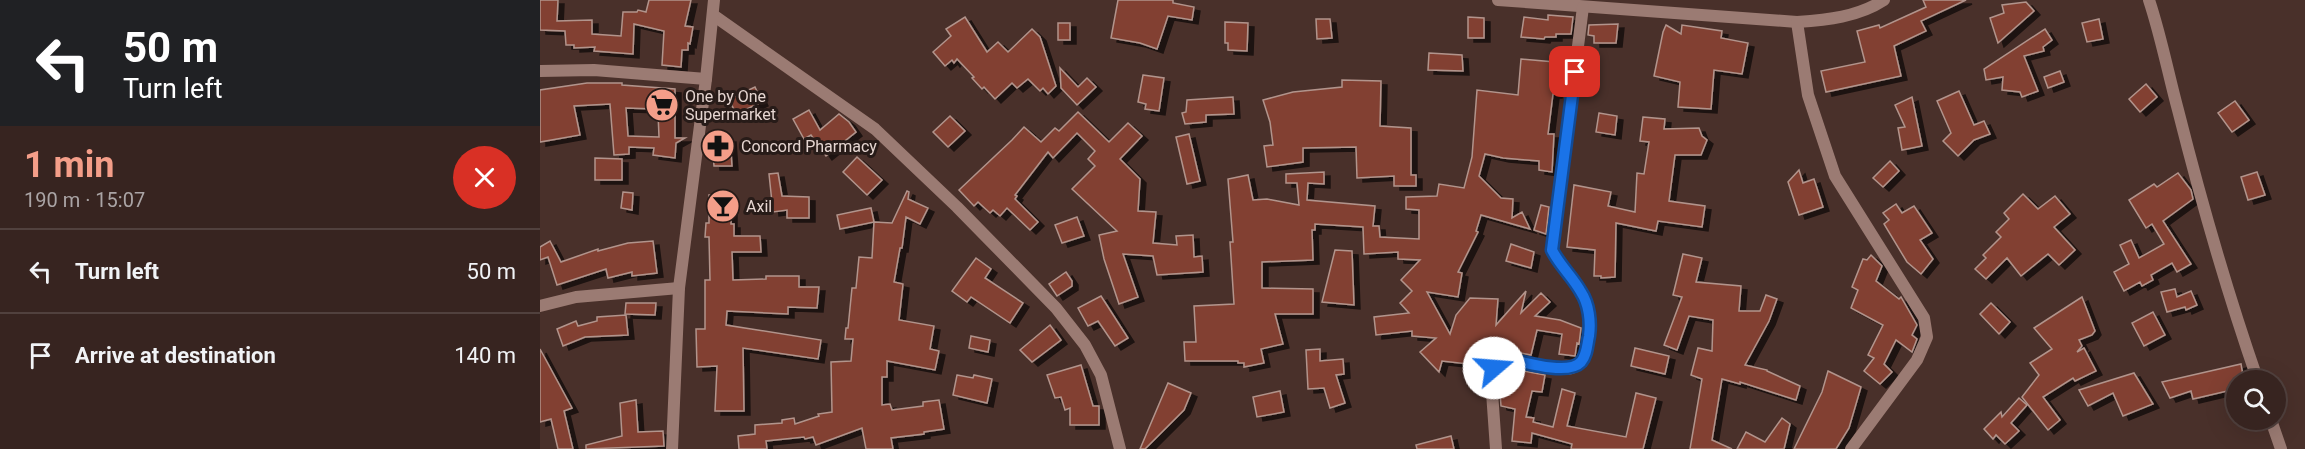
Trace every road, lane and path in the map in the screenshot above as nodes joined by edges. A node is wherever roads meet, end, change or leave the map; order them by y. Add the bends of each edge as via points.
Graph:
1 (714, 0) edge
2 (1498, 0) edge
3 (1884, 0) edge
4 (2149, 0) edge
5 (1583, 7) junction
6 (713, 15) junction
7 (1797, 22) junction
8 (540, 71) edge
9 (706, 79) junction
10 (678, 288) junction
11 (540, 306) edge
12 (2254, 370) edge
13 (2274, 430) edge
14 (672, 449) edge
15 (1120, 449) edge
16 (1496, 449) edge
17 (1851, 449) edge
18 (2281, 449) edge

1 - 6 street
2 - 5 street
3 - 7 street via 1834,20
4 - 12 street via 2230,300
5 - 7 street
5 - 16 street via 1552,250 1587,304 1590,330 1586,356 1568,369 1497,359 1491,378
6 - 9 street
6 - 15 street via 875,129 1056,308 1085,345 1101,375
7 - 17 street via 1808,95 1835,176 1924,318 1927,337 1917,360
8 - 9 street via 594,70
9 - 10 street
10 - 11 street via 576,297
10 - 14 street
13 - 18 street

